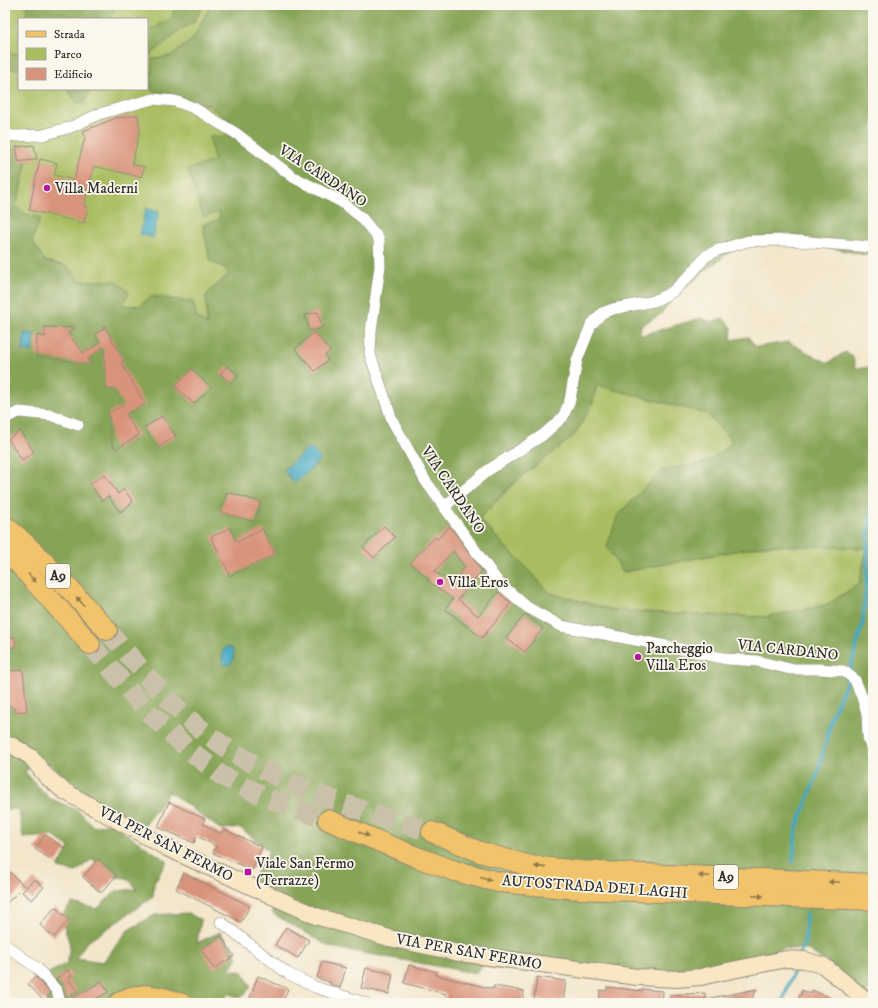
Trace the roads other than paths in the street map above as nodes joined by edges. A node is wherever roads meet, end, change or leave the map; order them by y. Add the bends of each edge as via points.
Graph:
1 (5, 134) edge
2 (873, 248) edge
3 (5, 418) edge
4 (78, 425) dead end
5 (444, 506) junction
6 (5, 526) edge
7 (5, 550) edge
8 (106, 630) tunnel mouth
9 (90, 644) tunnel mouth
10 (5, 745) edge
11 (873, 755) edge
12 (328, 820) tunnel mouth
13 (432, 832) tunnel mouth
14 (579, 880) junction
15 (873, 884) edge
16 (873, 900) edge
17 (220, 922) dead end
18 (5, 945) edge
19 (60, 1003) edge
20 (117, 1003) edge
21 (183, 1003) edge
22 (365, 1003) edge
23 (870, 1003) edge

1 - 5 street, VIA CARDANO via 43,135 71,127 99,114 153,99 175,101 194,108 237,134 293,177 340,202 361,217 379,239 380,266 370,354 392,420 425,480
2 - 5 street via 786,240 748,241 706,256 672,292 654,301 602,313 591,325 577,360 570,400 563,417 544,435 487,471
3 - 4 street via 20,412 50,415
5 - 11 street, VIA CARDANO via 498,582 527,607 561,626 727,659 757,661 790,669 844,671 855,680 862,697
8 -> 6 highway, A9 via 50,567
7 -> 9 highway, A9
10 - 23 main road, VIA PER SAN FERMO via 13,746 31,757 46,776 64,791 167,848 316,916 389,938 460,954 637,977 701,977 786,959 805,960 824,966
12 -> 14 highway, AUTOSTRADA DEI LAGHI / A9 via 419,858 498,882
14 -> 13 highway, AUTOSTRADA DEI LAGHI / A9 via 480,852
15 -> 14 highway, AUTOSTRADA DEI LAGHI / A9
14 -> 16 highway, AUTOSTRADA DEI LAGHI / A9
17 - 22 street via 287,973 315,987
18 - 19 street via 36,968 57,991
20 - 21 main road via 133,995 147,994

